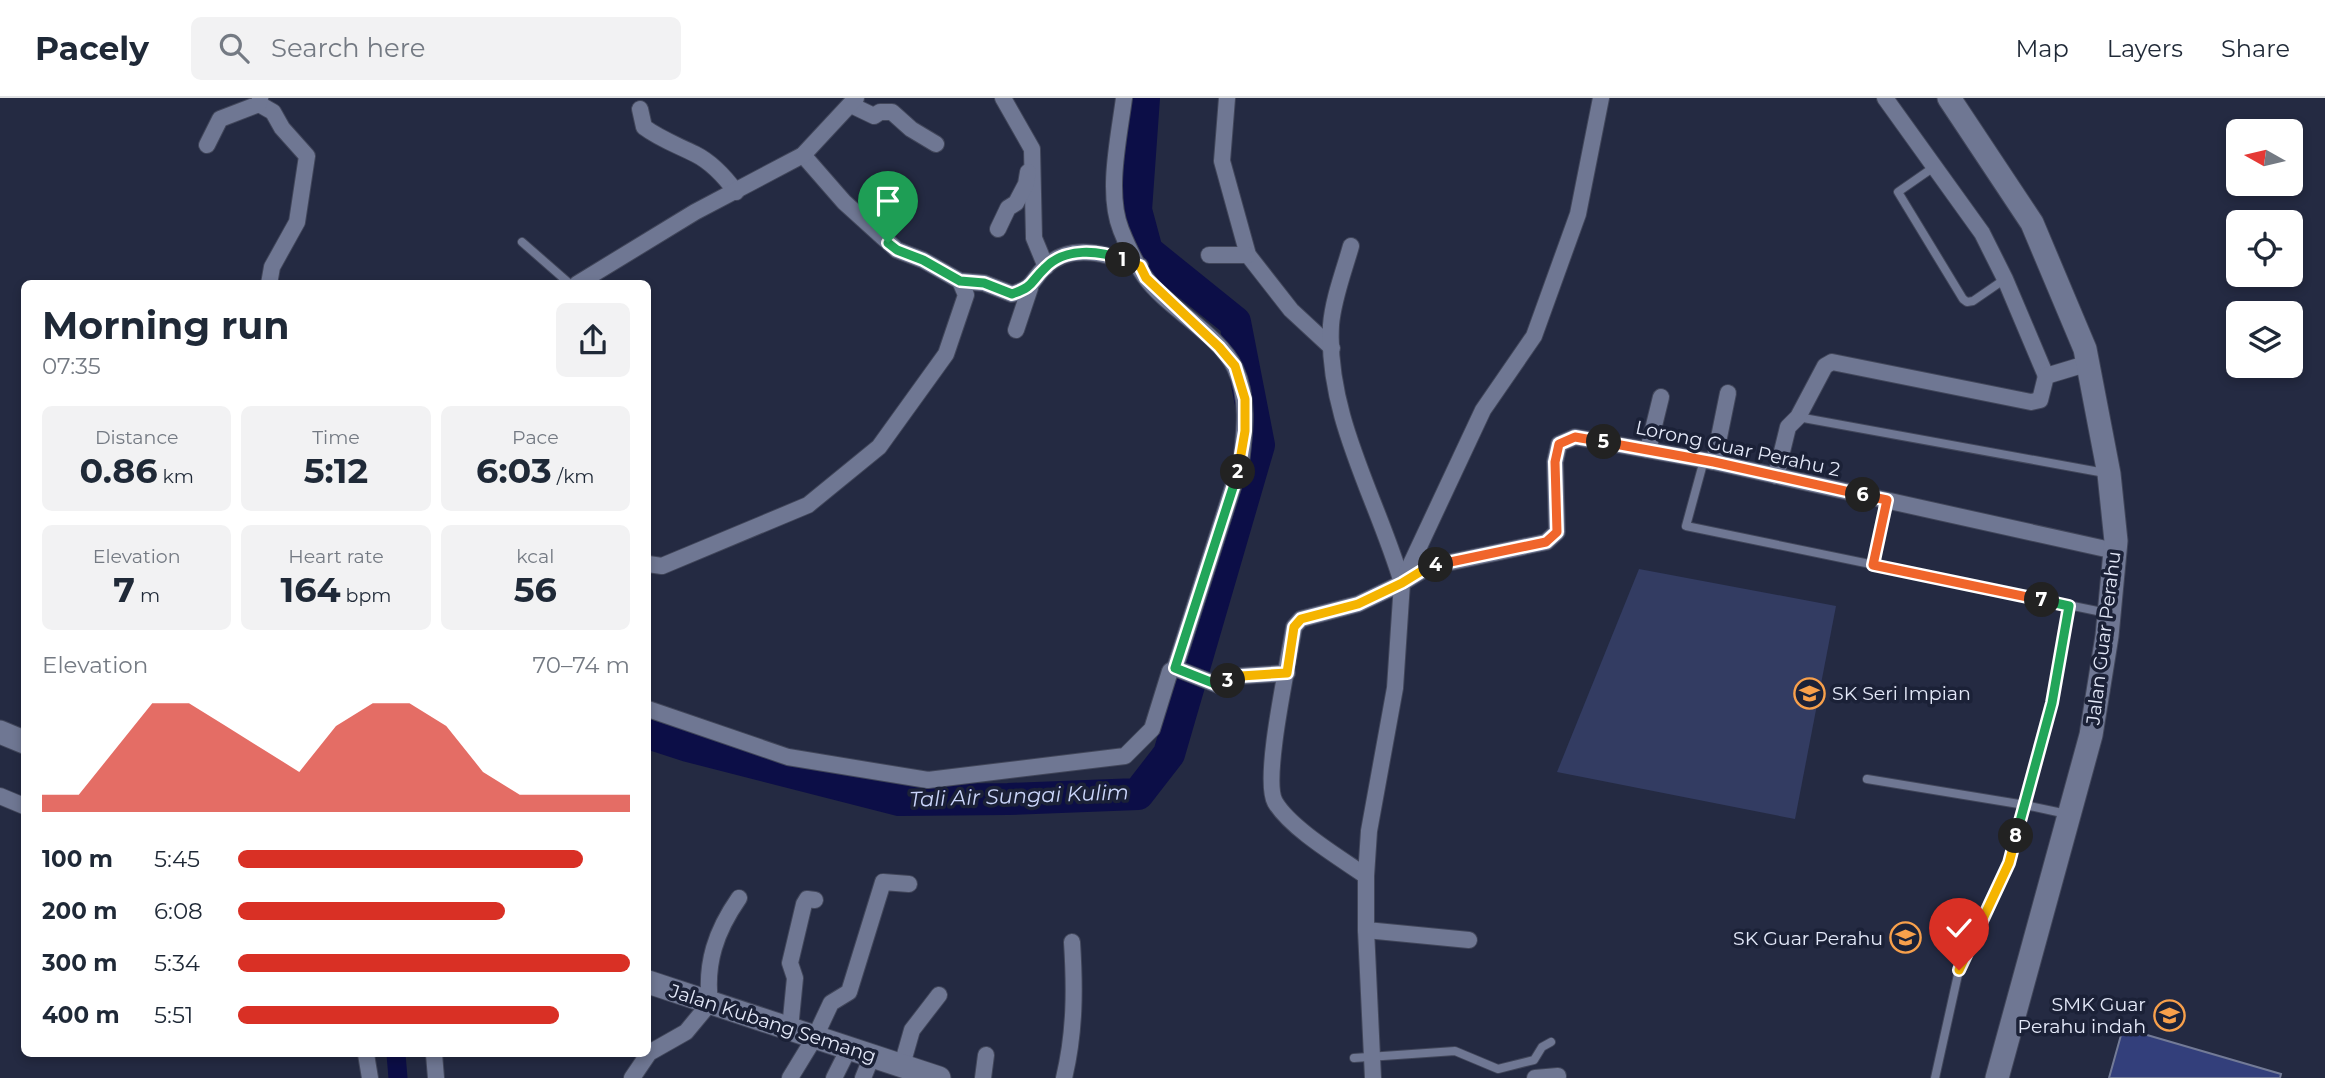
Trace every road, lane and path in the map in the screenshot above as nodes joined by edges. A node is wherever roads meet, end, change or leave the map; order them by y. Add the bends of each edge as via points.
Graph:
1 (1003, 98) edge
2 (1124, 98) edge
3 (1227, 98) edge
4 (1601, 98) edge
5 (1885, 98) edge
6 (1949, 98) edge
7 (260, 101) edge
8 (853, 101) edge
9 (640, 109) dead end
10 (936, 144) dead end
11 (207, 145) dead end
12 (1031, 149) junction
13 (803, 155) junction
14 (1934, 167) junction
15 (736, 192) junction
16 (998, 229) dead end
17 (522, 243) dead end
18 (1351, 246) dead end
19 (1209, 255) dead end
20 (1248, 255) junction
21 (1140, 266) junction
22 (1046, 267) junction
23 (2005, 279) junction
24 (270, 280) edge
25 (565, 280) edge
26 (584, 280) edge
27 (960, 281) junction
28 (1030, 288) junction
29 (1016, 330) dead end
30 (1332, 348) junction
31 (2089, 363) junction
32 (2046, 376) junction
33 (1728, 393) dead end
34 (1661, 397) dead end
35 (1798, 417) junction
36 (1648, 450) junction
37 (1709, 461) junction
38 (2109, 474) junction
39 (1776, 476) junction
40 (1887, 500) junction
41 (2115, 551) junction
42 (651, 564) edge
43 (1873, 565) junction
44 (1402, 583) junction
45 (2069, 606) junction
46 (2109, 614) junction
47 (1179, 670) junction
48 (1287, 673) junction
49 (651, 710) edge
50 (0, 732) edge
51 (21, 741) edge
52 (1867, 779) dead end
53 (0, 796) edge
54 (21, 805) edge
55 (2025, 805) junction
56 (2070, 815) junction
57 (1366, 876) junction
58 (909, 884) dead end
59 (739, 898) dead end
60 (815, 900) dead end
61 (1366, 930) junction
62 (1469, 940) dead end
63 (1072, 942) dead end
64 (651, 983) edge
65 (939, 995) dead end
66 (710, 1003) junction
67 (790, 1029) junction
68 (815, 1037) junction
69 (1551, 1042) dead end
70 (849, 1048) junction
71 (651, 1052) edge
72 (986, 1055) dead end
73 (873, 1056) junction
74 (1372, 1056) junction
75 (366, 1057) edge
76 (434, 1057) edge
77 (646, 1057) edge
78 (1354, 1059) dead end
79 (902, 1065) junction
80 (1558, 1076) dead end
81 (370, 1078) edge
82 (436, 1078) edge
83 (632, 1078) edge
84 (790, 1078) edge
85 (834, 1078) edge
86 (863, 1078) edge
87 (939, 1078) edge
88 (983, 1078) edge
89 (1064, 1078) edge
90 (1373, 1078) edge
91 (1535, 1078) edge
92 (1935, 1078) edge
93 (1997, 1078) edge

1 - 12 street
2 - 21 street via 1114,196 1120,228
3 - 20 street via 1222,161
4 - 44 street via 1578,214 1534,336 1483,410
5 - 14 street
6 - 31 street, Jalan Guar Perahu via 2032,223
7 - 11 street via 220,119
7 - 24 street via 307,156 297,222
8 - 10 street via 874,116 892,111
8 - 13 street
9 - 15 street via 644,127 697,155
12 - 16 street via 1026,184
12 - 22 street via 1034,238
13 - 15 street
13 - 27 street via 888,243
14 - 23 street via 1982,233
14 - 23 lane via 1898,192 1962,299 1973,301
15 - 26 street
17 - 25 lane
18 - 30 street via 1331,322
19 - 20 street
20 - 30 street via 1292,310
21 - 22 street via 1105,253 1069,254
21 - 47 street via 1146,278 1235,366 1245,399 1241,462
22 - 28 street
23 - 32 street
27 - 28 street via 984,283 1012,294
27 - 42 street via 966,295 946,354 879,447 808,505 662,566
28 - 29 street
30 - 44 street via 1336,395
31 - 32 street
31 - 38 street, Jalan Guar Perahu
32 - 35 street via 2040,400 2031,402 1832,362 1825,366
33 - 37 street
34 - 36 street
35 - 38 lane
35 - 39 street via 1788,427
36 - 37 street, Lorong Guar Perahu 2
36 - 44 street, Lorong Guar Perahu 2 via 1575,437 1559,444 1555,462 1557,532 1546,542 1428,567
37 - 39 street, Lorong Guar Perahu 2
37 - 43 lane via 1686,526
38 - 41 street, Jalan Guar Perahu
39 - 40 street, Lorong Guar Perahu 2
40 - 41 street, Lorong Guar Perahu 2
40 - 43 lane
41 - 46 street, Jalan Guar Perahu
43 - 45 lane
44 - 48 street via 1358,604 1301,619 1294,627
44 - 57 street via 1395,688 1369,831
45 - 46 lane
45 - 55 lane via 2052,703
46 - 56 street, Jalan Guar Perahu via 2091,735
47 - 48 street via 1218,685 1241,676
47 - 49 street via 1170,671 1152,729 1125,756 928,780 788,757
48 - 57 street via 1270,761 1273,800 1293,822
50 - 51 street
52 - 55 lane
53 - 54 street
55 - 56 lane
55 - 92 lane via 2009,863 1959,970
56 - 93 street, Jalan Guar Perahu
57 - 61 street
58 - 68 street via 883,882 849,992 831,1003
59 - 66 street via 723,921 714,947
60 - 67 street via 804,904 793,947
61 - 62 street
61 - 74 street
63 - 89 street via 1073,1033
64 - 66 street, Jalan Kubang Semang
65 - 79 street via 912,1030
66 - 67 street, Jalan Kubang Semang
66 - 71 street via 686,1032
67 - 68 street, Jalan Kubang Semang
68 - 70 street, Jalan Kubang Semang
68 - 84 street
69 - 74 lane via 1542,1046 1534,1060 1498,1069 1455,1051
70 - 73 street, Jalan Kubang Semang
70 - 85 street
72 - 88 street
73 - 79 street, Jalan Kubang Semang
73 - 86 street
74 - 78 lane
74 - 90 street
75 - 81 street
76 - 82 street
77 - 83 street
79 - 87 street, Jalan Kubang Semang
80 - 91 street

